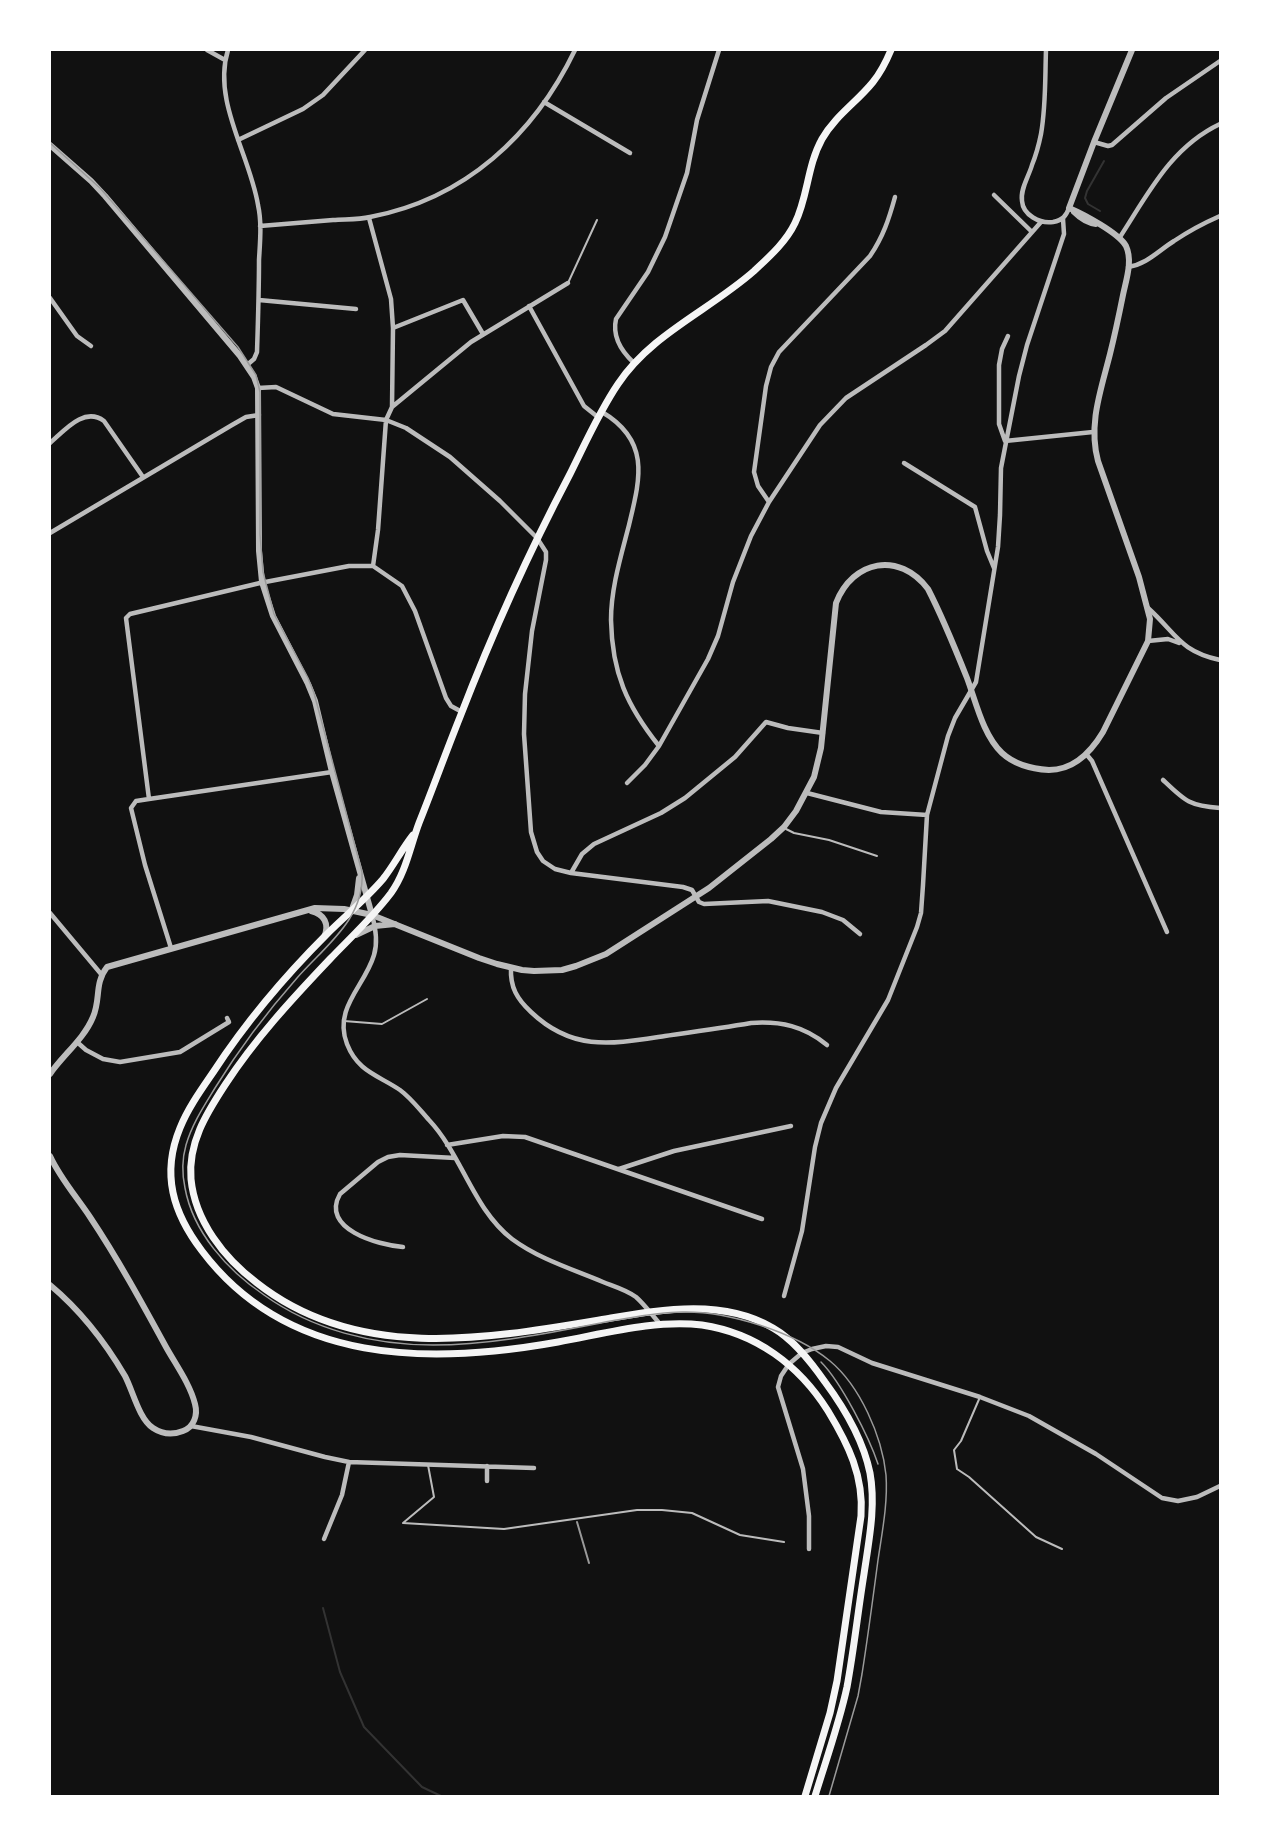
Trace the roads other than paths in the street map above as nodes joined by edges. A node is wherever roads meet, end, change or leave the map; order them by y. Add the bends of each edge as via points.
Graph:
1 (207, 50) edge
2 (228, 50) edge
3 (364, 50) edge
4 (575, 50) edge
5 (719, 50) edge
6 (891, 50) edge
7 (1046, 50) edge
8 (1132, 50) edge
9 (225, 60) junction
10 (1221, 61) edge
11 (544, 102) junction
12 (1221, 124) edge
13 (238, 140) junction
14 (1094, 142) junction
15 (50, 147) edge
16 (630, 153) dead end
17 (994, 195) dead end
18 (894, 197) dead end
19 (1069, 208) junction
20 (1221, 216) edge
21 (369, 218) junction
22 (1063, 219) junction
23 (597, 220) dead end
24 (1041, 222) junction
25 (260, 226) junction
26 (1032, 232) junction
27 (1120, 237) junction
28 (1128, 267) junction
29 (568, 283) joint
30 (50, 298) edge
31 (259, 300) junction
32 (529, 306) junction
33 (356, 309) dead end
34 (393, 328) junction
35 (483, 334) junction
36 (1008, 336) dead end
37 (91, 346) dead end
38 (634, 363) junction
39 (247, 364) junction
40 (258, 388) junction
41 (392, 407) junction
42 (259, 415) junction
43 (600, 415) junction
44 (386, 420) junction
45 (1093, 432) junction
46 (1005, 441) junction
47 (50, 443) edge
48 (904, 463) dead end
49 (143, 477) junction
50 (770, 502) junction
51 (50, 532) edge
52 (537, 538) junction
53 (373, 566) junction
54 (994, 568) junction
55 (262, 582) junction
56 (1148, 608) junction
57 (1148, 641) junction
58 (1182, 644) junction
59 (1221, 660) edge
60 (971, 689) junction
61 (462, 712) junction
62 (823, 733) junction
63 (659, 746) junction
64 (1087, 755) junction
65 (332, 772) junction
66 (1163, 780) dead end
67 (627, 783) dead end
68 (807, 793) junction
69 (149, 799) junction
70 (1221, 808) edge
71 (927, 815) junction
72 (784, 827) junction
73 (417, 830) junction
74 (877, 856) dead end
75 (358, 865) junction
76 (571, 873) junction
77 (367, 896) junction
78 (696, 897) junction
79 (351, 910) junction
80 (298, 912) junction
81 (50, 913) edge
82 (372, 915) junction
83 (388, 924) junction
84 (398, 924) junction
85 (375, 926) junction
86 (1167, 932) dead end
87 (860, 934) dead end
88 (324, 937) junction
89 (376, 938) junction
90 (348, 940) junction
91 (171, 948) junction
92 (511, 968) junction
93 (101, 974) junction
94 (427, 999) dead end
95 (227, 1018) dead end
96 (344, 1021) junction
97 (76, 1042) junction
98 (827, 1045) dead end
99 (50, 1074) edge
100 (791, 1126) dead end
101 (447, 1145) junction
102 (50, 1156) edge
103 (455, 1158) junction
104 (619, 1170) junction
105 (762, 1219) dead end
106 (403, 1247) dead end
107 (50, 1285) edge
108 (784, 1296) dead end
109 (649, 1312) junction
110 (661, 1325) junction
111 (802, 1353) junction
112 (789, 1364) junction
113 (980, 1397) junction
114 (191, 1426) junction
115 (349, 1462) junction
116 (428, 1464) junction
117 (487, 1466) junction
118 (534, 1468) dead end
119 (487, 1481) dead end
120 (1221, 1486) edge
121 (324, 1539) dead end
122 (784, 1542) dead end
123 (809, 1549) dead end
124 (1062, 1550) dead end
125 (805, 1797) edge
126 (815, 1797) edge

1 - 9 street
2 - 9 street
3 - 13 street via 323,95 303,109
4 - 11 street
5 - 38 street via 697,120 687,173 665,237 648,272 616,319 614,327 621,348
6 - 38 main road via 876,79 823,136 809,170 800,210 785,239 752,272 653,344
7 - 24 street via 1041,134 1022,201 1032,218
8 - 14 street
9 - 13 street via 229,116
10 - 14 street via 1166,98 1112,145
11 - 16 street
11 - 21 street via 500,153 469,177 434,196
12 - 27 street via 1167,165
13 - 25 street via 252,177
14 - 19 street
15 - 39 street via 105,196
17 - 26 street
18 - 50 street via 879,244 778,352 771,367 754,471 758,486
19 - 22 street
19 - 27 street
20 - 28 street via 1138,266
21 - 25 street
21 - 34 street via 391,299
22 - 24 street
22 - 46 street via 1064,234 1027,345
23 - 29 lane
24 - 26 street
25 - 31 street
26 - 50 street via 945,331 852,393 835,409
27 - 28 street via 1126,246
28 - 45 street
29 - 32 street
30 - 37 street via 77,336
31 - 33 street
31 - 39 street via 257,352
32 - 35 street
32 - 43 street via 584,406
34 - 35 street via 464,300
34 - 41 street
35 - 41 street
36 - 46 street via 999,365 999,424
38 - 43 main road
39 - 40 street
40 - 42 street
40 - 44 street via 276,387 333,414
41 - 44 street
42 - 49 street via 246,417
42 - 55 street
43 - 52 main road
43 - 63 street via 614,420 626,431 635,449 639,473 614,591 614,653 630,704
44 - 52 street via 406,428 450,458
44 - 53 street
45 - 46 street
45 - 56 street via 1098,461
46 - 54 street
47 - 49 street via 80,419 97,416
48 - 54 street via 975,507
49 - 51 street
50 - 63 street via 742,555 713,648
52 - 61 main road
52 - 76 street via 546,552 546,560 528,655 524,716 531,832 543,861
53 - 55 street via 349,566
53 - 61 street via 402,586 446,698
54 - 60 street
55 - 65 street via 273,616 315,701
55 - 69 street via 172,602 126,618
56 - 57 street
56 - 58 street
57 - 58 street via 1168,639
57 - 64 street via 1103,732
58 - 59 street
60 - 62 street via 933,598 921,580 891,565 873,567 853,576 836,603
60 - 64 street via 994,743 1012,761 1025,767 1053,770
60 - 71 street via 948,735
61 - 73 main road
62 - 68 street via 818,764
62 - 76 street via 766,723 735,757 686,798 587,848
63 - 67 street
64 - 86 street
65 - 69 street
65 - 75 street
66 - 70 street via 1184,801
68 - 71 street via 881,812
68 - 72 street
69 - 91 street via 136,801 130,808
71 - 108 street via 917,927 888,999 836,1088 821,1123 802,1231
72 - 74 lane
72 - 78 street
73 - 77 main road
73 - 82 main road via 403,873
75 - 77 street
75 - 79 street via 358,888
76 - 78 street via 683,887 692,890
77 - 79 main road
77 - 82 street
78 - 87 street via 709,904 761,901 812,910 843,920
78 - 92 street via 590,961 548,971
79 - 80 street via 315,908
79 - 82 street
79 - 88 main road
80 - 88 street via 321,915 326,925
80 - 91 street
81 - 93 street
82 - 84 street
82 - 85 street
82 - 90 main road
83 - 84 street
83 - 85 street
83 - 89 street
84 - 92 street
85 - 89 street
85 - 90 street
88 - 110 main road via 237,1038 197,1096 175,1141 170,1171 177,1208 210,1262 246,1296 292,1325 342,1344 382,1352 482,1353
89 - 96 street via 372,960 349,1001
90 - 109 main road via 263,1031 210,1107 200,1128 192,1157 192,1186 201,1216 221,1248 256,1282 293,1307 334,1324 393,1337 430,1340 486,1336
91 - 93 street via 113,964
92 - 98 street via 512,986 527,1008 556,1031 586,1042 621,1042 770,1022 801,1028
93 - 97 street via 93,1016
94 - 96 lane via 382,1024
95 - 97 street via 229,1022 171,1054 112,1062
96 - 101 street via 346,1042 356,1062 402,1091 432,1122
97 - 99 street
100 - 104 street via 674,1150
101 - 103 street
101 - 104 street via 515,1136
102 - 114 street via 138,1295 182,1376 195,1403
103 - 106 street via 388,1157 337,1199 336,1214 347,1227 381,1244
103 - 109 street via 479,1200 511,1237 543,1257 631,1294
104 - 105 street
107 - 114 street via 94,1330 124,1375 149,1425 169,1434
109 - 110 street
109 - 111 main road via 696,1308 740,1315 777,1330
110 - 112 main road via 701,1325 731,1332 770,1349
111 - 112 street
111 - 113 street via 812,1348 837,1347 881,1367
111 - 126 main road via 855,1429 866,1457 873,1497 848,1681
112 - 123 street via 778,1387 803,1469
112 - 125 main road via 809,1385 837,1428 857,1467 862,1495 837,1681
113 - 120 street via 1029,1416 1087,1448 1162,1498 1178,1501
113 - 124 lane via 962,1441 954,1450 957,1469 1036,1537
114 - 115 street
115 - 116 street
115 - 121 street via 342,1495
116 - 117 street
116 - 122 lane via 434,1497 403,1523 504,1529 662,1510 692,1513 740,1535
117 - 118 street
117 - 119 street

